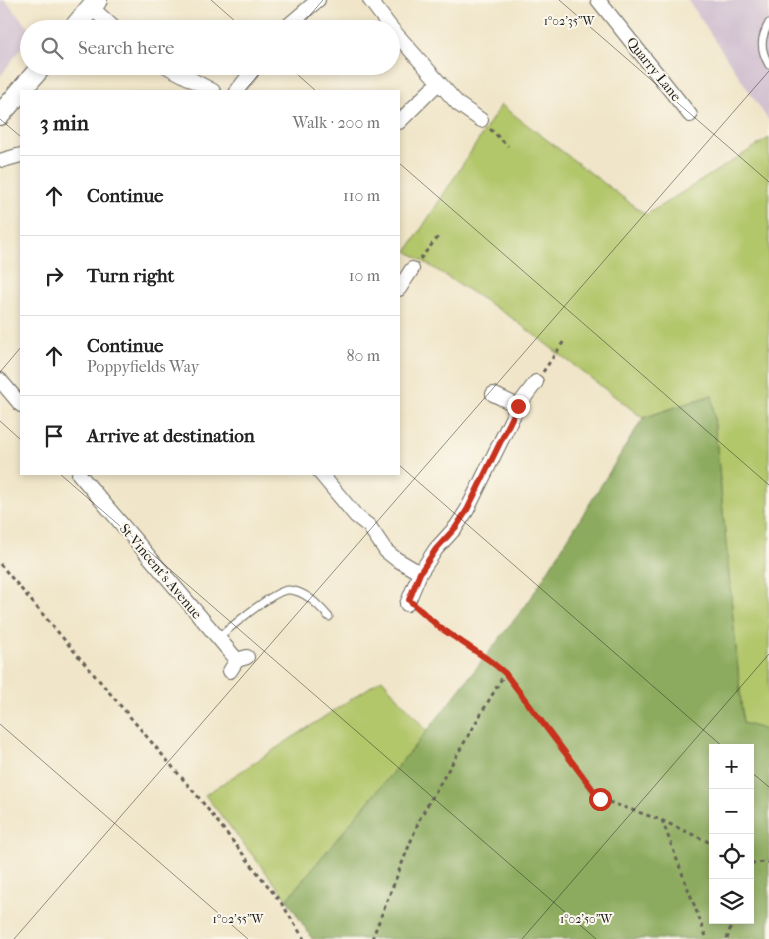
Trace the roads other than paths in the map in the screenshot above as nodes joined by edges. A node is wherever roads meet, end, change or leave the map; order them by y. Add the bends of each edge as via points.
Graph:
1 (318, 0) edge
2 (370, 0) edge
3 (598, 0) edge
4 (94, 4) edge
5 (81, 20) edge
6 (107, 20) edge
7 (295, 20) edge
8 (387, 20) edge
9 (769, 23) edge
10 (400, 36) edge
11 (769, 65) edge
12 (34, 75) edge
13 (183, 75) edge
14 (249, 75) edge
15 (438, 82) junction
16 (21, 90) edge
17 (211, 90) edge
18 (238, 90) edge
19 (20, 92) edge
20 (0, 115) edge
21 (690, 115) dead end
22 (481, 120) road end
23 (400, 121) edge
24 (20, 155) edge
25 (2, 160) dead end
26 (412, 269) road end
27 (400, 287) edge
28 (0, 380) edge
29 (536, 382) road end
30 (493, 394) dead end
31 (20, 404) edge
32 (518, 406) junction
33 (80, 475) edge
34 (322, 475) edge
35 (420, 573) junction
36 (408, 602) road end
37 (329, 617) dead end
38 (218, 638) junction
39 (238, 663) dead end

1 - 7 street
2 - 8 street
3 - 21 street, Quarry Lane
4 - 5 main road
4 - 6 street
9 - 11 lane via 763,33 762,53
10 - 15 street
12 - 16 main road
13 - 17 street
14 - 18 street
15 - 22 street via 458,104
15 - 23 street
19 - 20 main road
24 - 25 street
26 - 27 street
28 - 31 street
29 - 32 street
30 - 32 street
32 - 35 street via 467,510
33 - 38 street, St Vincent's Avenue
34 - 35 street via 356,516 369,526 386,551
35 - 36 street
37 - 38 lane via 314,601 288,590 268,597
38 - 39 street, St Vincent's Avenue

